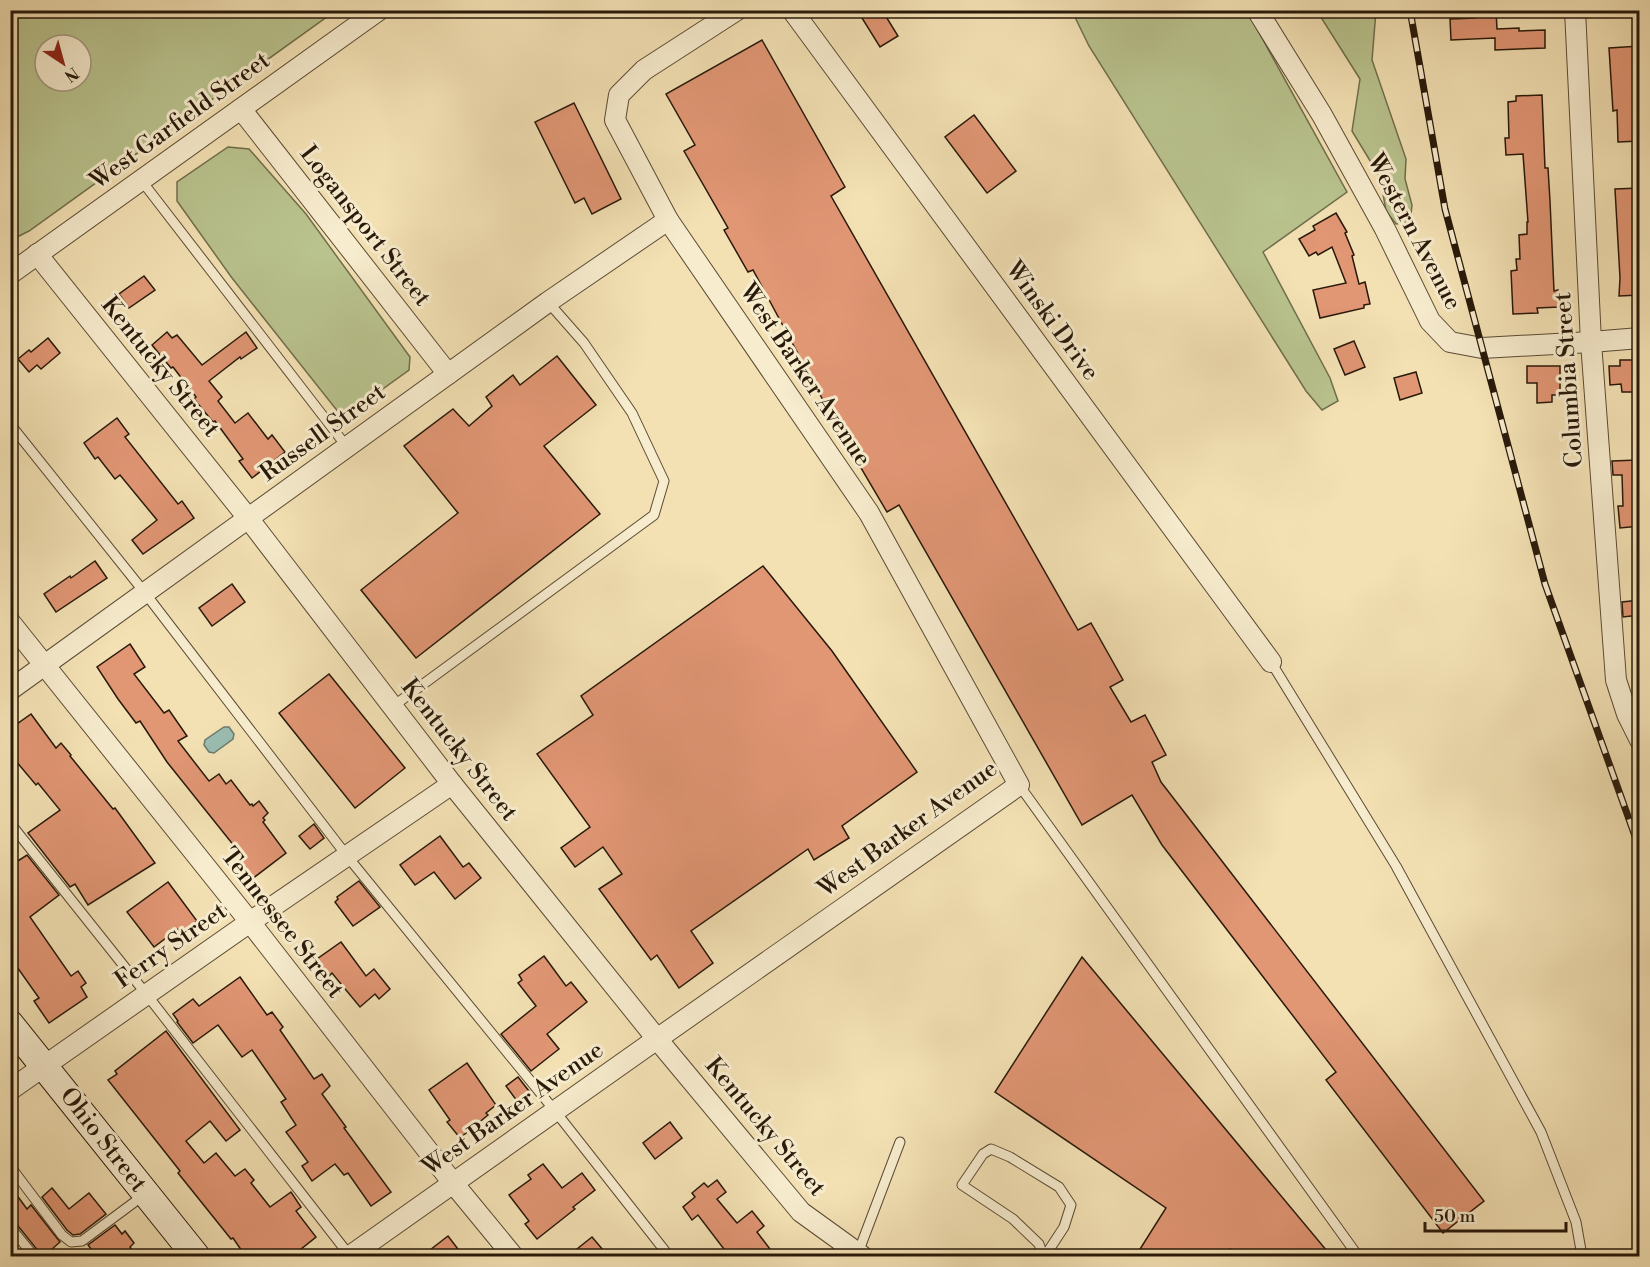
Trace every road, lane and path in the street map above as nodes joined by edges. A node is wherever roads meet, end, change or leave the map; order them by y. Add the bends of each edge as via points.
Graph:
1 (379, 10) edge
2 (737, 10) edge
3 (792, 10) edge
4 (1257, 10) edge
5 (1575, 10) edge
6 (241, 109) junction
7 (141, 180) junction
8 (668, 220) junction
9 (37, 254) junction
10 (10, 274) edge
11 (548, 302) junction
12 (1640, 338) edge
13 (1591, 342) junction
14 (448, 374) junction
15 (10, 424) edge
16 (347, 447) junction
17 (248, 518) junction
18 (145, 593) junction
19 (10, 622) edge
20 (1271, 662) joint
21 (45, 665) junction
22 (10, 690) edge
23 (392, 706) junction
24 (1640, 740) edge
25 (452, 784) junction
26 (1020, 785) junction
27 (10, 823) edge
28 (347, 856) junction
29 (250, 922) junction
30 (147, 995) junction
31 (10, 1024) edge
32 (657, 1039) junction
33 (45, 1066) junction
34 (10, 1090) edge
35 (555, 1111) junction
36 (900, 1142) dead end
37 (10, 1166) edge
38 (453, 1183) junction
39 (146, 1194) junction
40 (10, 1227) edge
41 (860, 1255) edge
42 (34, 1257) edge
43 (196, 1257) edge
44 (350, 1257) edge
45 (513, 1257) edge
46 (669, 1257) edge
47 (1044, 1257) edge
48 (1358, 1257) edge
49 (1582, 1257) edge

1 - 6 street, West Garfield Street
2 - 8 street, West Barker Avenue via 644,70 620,95 615,120
3 - 20 street, Winski Drive
4 - 13 street, Western Avenue via 1385,228 1430,321 1450,342 1482,348
5 - 13 street, Columbia Street
6 - 7 street, West Garfield Street
6 - 14 street, Logansport Street
7 - 9 street, West Garfield Street
7 - 16 lane
8 - 11 street, Russell Street
8 - 26 street, West Barker Avenue via 869,513
9 - 10 street, West Garfield Street
9 - 17 street, Kentucky Street
11 - 14 street, Russell Street
11 - 23 lane via 584,343 632,413 664,481 654,515
12 - 13 street, Western Avenue
13 - 24 street, Columbia Street via 1616,680
14 - 16 street, Russell Street
15 - 18 lane
16 - 17 street, Russell Street
17 - 18 street, Russell Street
17 - 23 street, Kentucky Street
18 - 21 street, Russell Street
18 - 28 lane
19 - 21 street, Tennessee Street
20 - 49 lane via 1396,866 1541,1132 1576,1222
21 - 22 street, Russell Street
21 - 29 street, Tennessee Street
23 - 25 street, Kentucky Street
25 - 28 street, Ferry Street
25 - 32 street, Kentucky Street
26 - 32 street, West Barker Avenue
26 - 48 lane
27 - 30 lane
28 - 29 street, Ferry Street
28 - 35 lane
29 - 30 street, Ferry Street
29 - 38 street, Tennessee Street
30 - 33 street, Ferry Street
30 - 44 lane
31 - 33 street, Ohio Street
32 - 35 street, West Barker Avenue
32 - 41 street, Kentucky Street via 801,1212
33 - 34 street, Ferry Street
33 - 39 street, Ohio Street
35 - 38 street, West Barker Avenue
35 - 46 lane
36 - 41 lane
37 - 39 lane via 71,1242 82,1241
38 - 44 street, West Barker Avenue
38 - 45 street, Tennessee Street
39 - 43 street, Ohio Street
40 - 42 lane
47 - 47 lane via 1064,1227 1071,1205 1059,1187 991,1149 983,1154 962,1185 1013,1219 1039,1244

